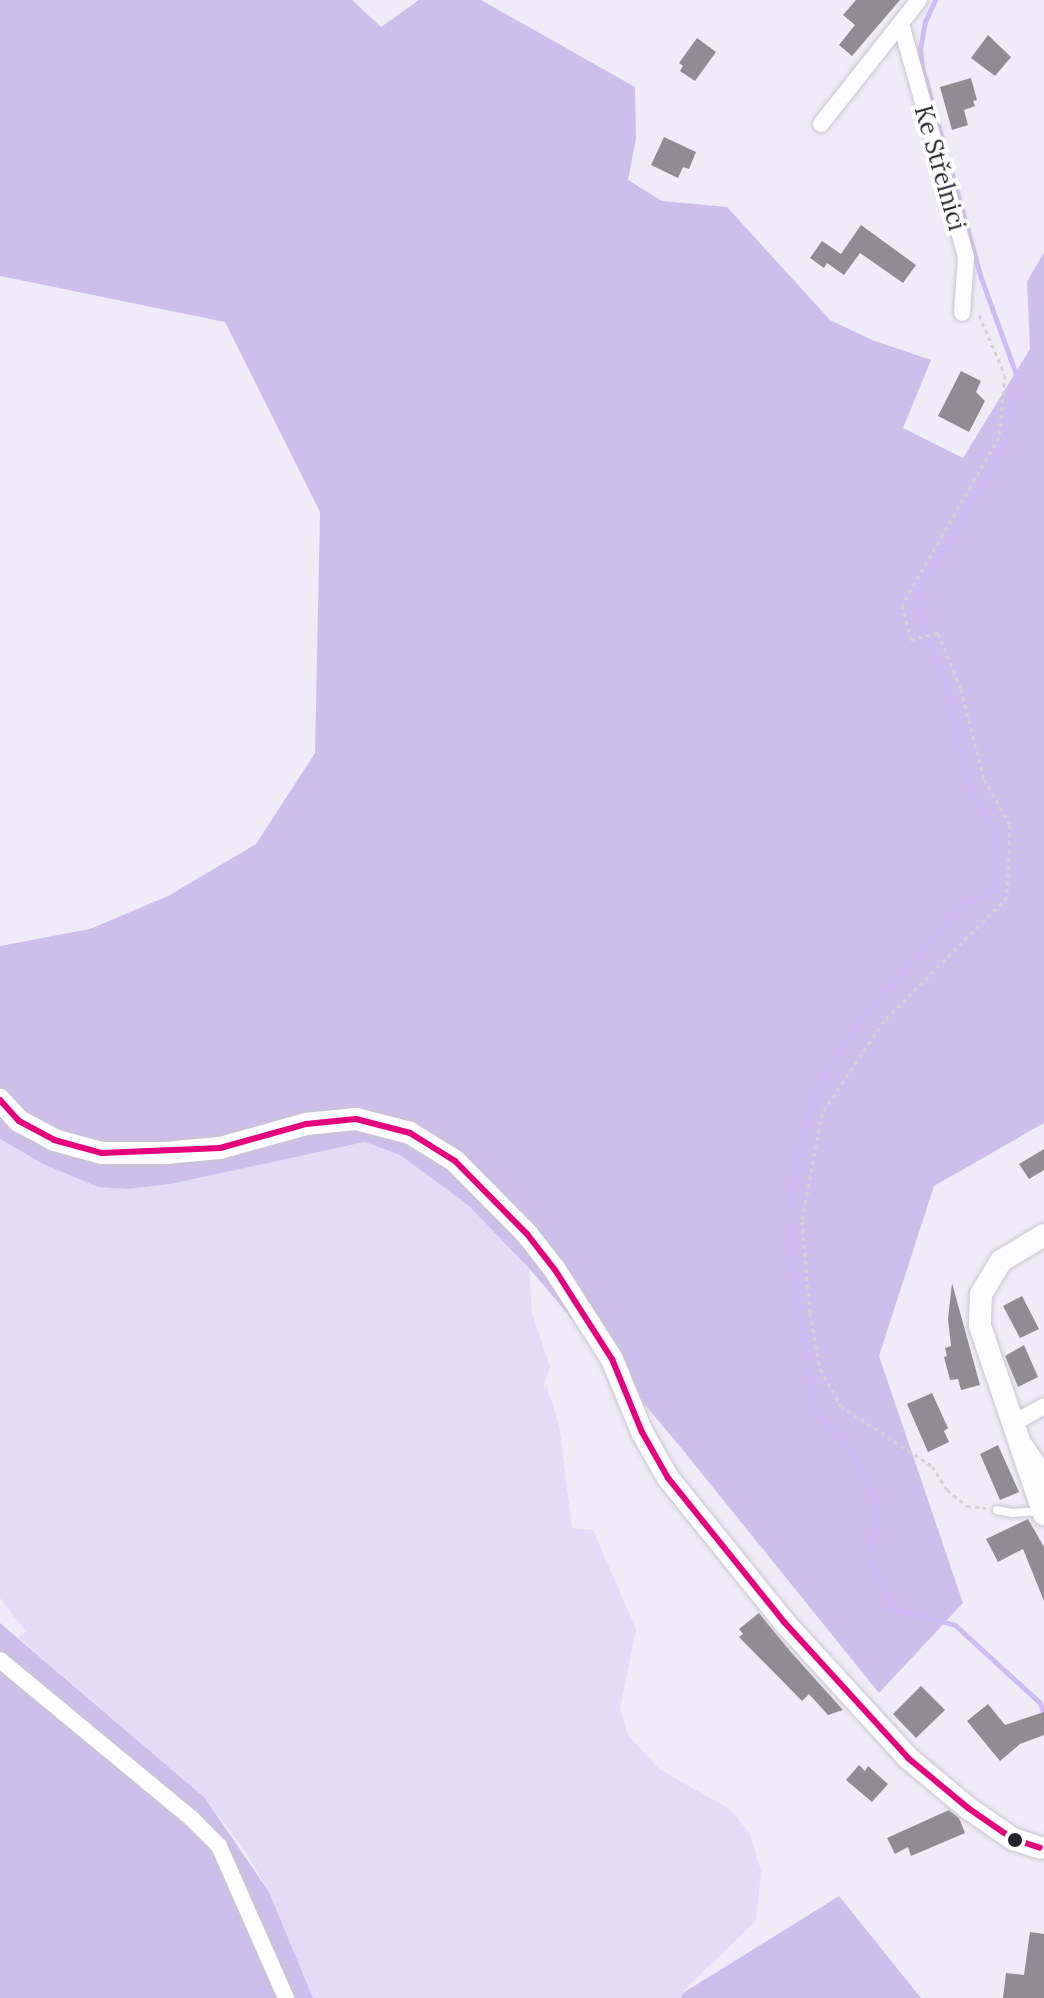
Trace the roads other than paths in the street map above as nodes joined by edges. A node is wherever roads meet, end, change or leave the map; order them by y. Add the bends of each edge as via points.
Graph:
1 (919, 0) edge
2 (901, 24) junction
3 (821, 124) dead end
4 (962, 313) dead end
5 (0, 1100) edge
6 (1044, 1235) edge
7 (1044, 1406) edge
8 (1013, 1427) junction
9 (1044, 1473) edge
10 (997, 1510) road end
11 (1043, 1512) edge
12 (0, 1660) edge
13 (1043, 1850) edge
14 (286, 1998) edge

1 - 2 street
2 - 3 street
2 - 4 street, Ke Střelnici via 966,257
5 - 13 street via 19,1121 54,1140 102,1153 220,1148 306,1124 356,1119 410,1133 455,1161 555,1270 612,1359 668,1478 784,1622 908,1758 991,1824
6 - 8 street via 1001,1261 981,1294 980,1326
7 - 8 street
8 - 9 street
8 - 11 street
10 - 11 lane
12 - 14 street via 219,1846

